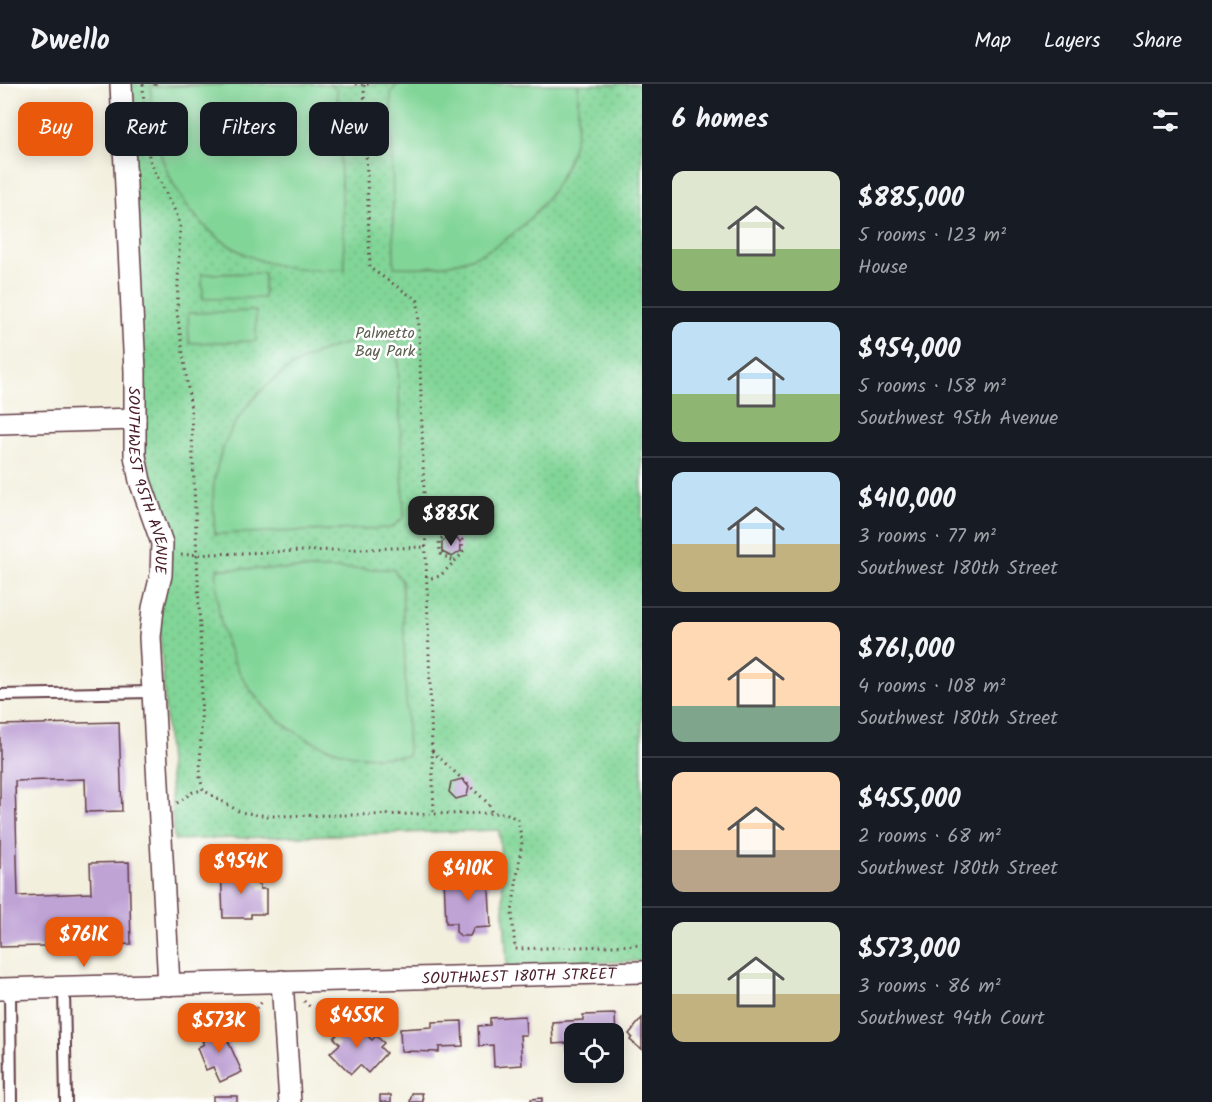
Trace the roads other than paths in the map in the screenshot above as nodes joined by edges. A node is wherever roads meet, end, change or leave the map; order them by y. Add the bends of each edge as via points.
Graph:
1 (121, 84) edge
2 (135, 419) junction
3 (0, 423) edge
4 (152, 692) junction
5 (0, 695) edge
6 (642, 972) edge
7 (282, 981) junction
8 (168, 985) junction
9 (64, 988) junction
10 (5, 989) edge
11 (11, 1102) edge
12 (66, 1102) edge
13 (290, 1102) edge

1 - 2 street, SOUTHWEST 95TH AVENUE
2 - 3 street
2 - 4 street, SOUTHWEST 95TH AVENUE via 137,468 162,543 161,575 150,623
4 - 5 lane
4 - 8 street, SOUTHWEST 95TH AVENUE
6 - 7 street, SOUTHWEST 180TH STREET
7 - 8 street, SOUTHWEST 180TH STREET
7 - 13 street
8 - 9 street, SOUTHWEST 180TH STREET
9 - 10 street, SOUTHWEST 180TH STREET
9 - 12 lane
10 - 11 lane

